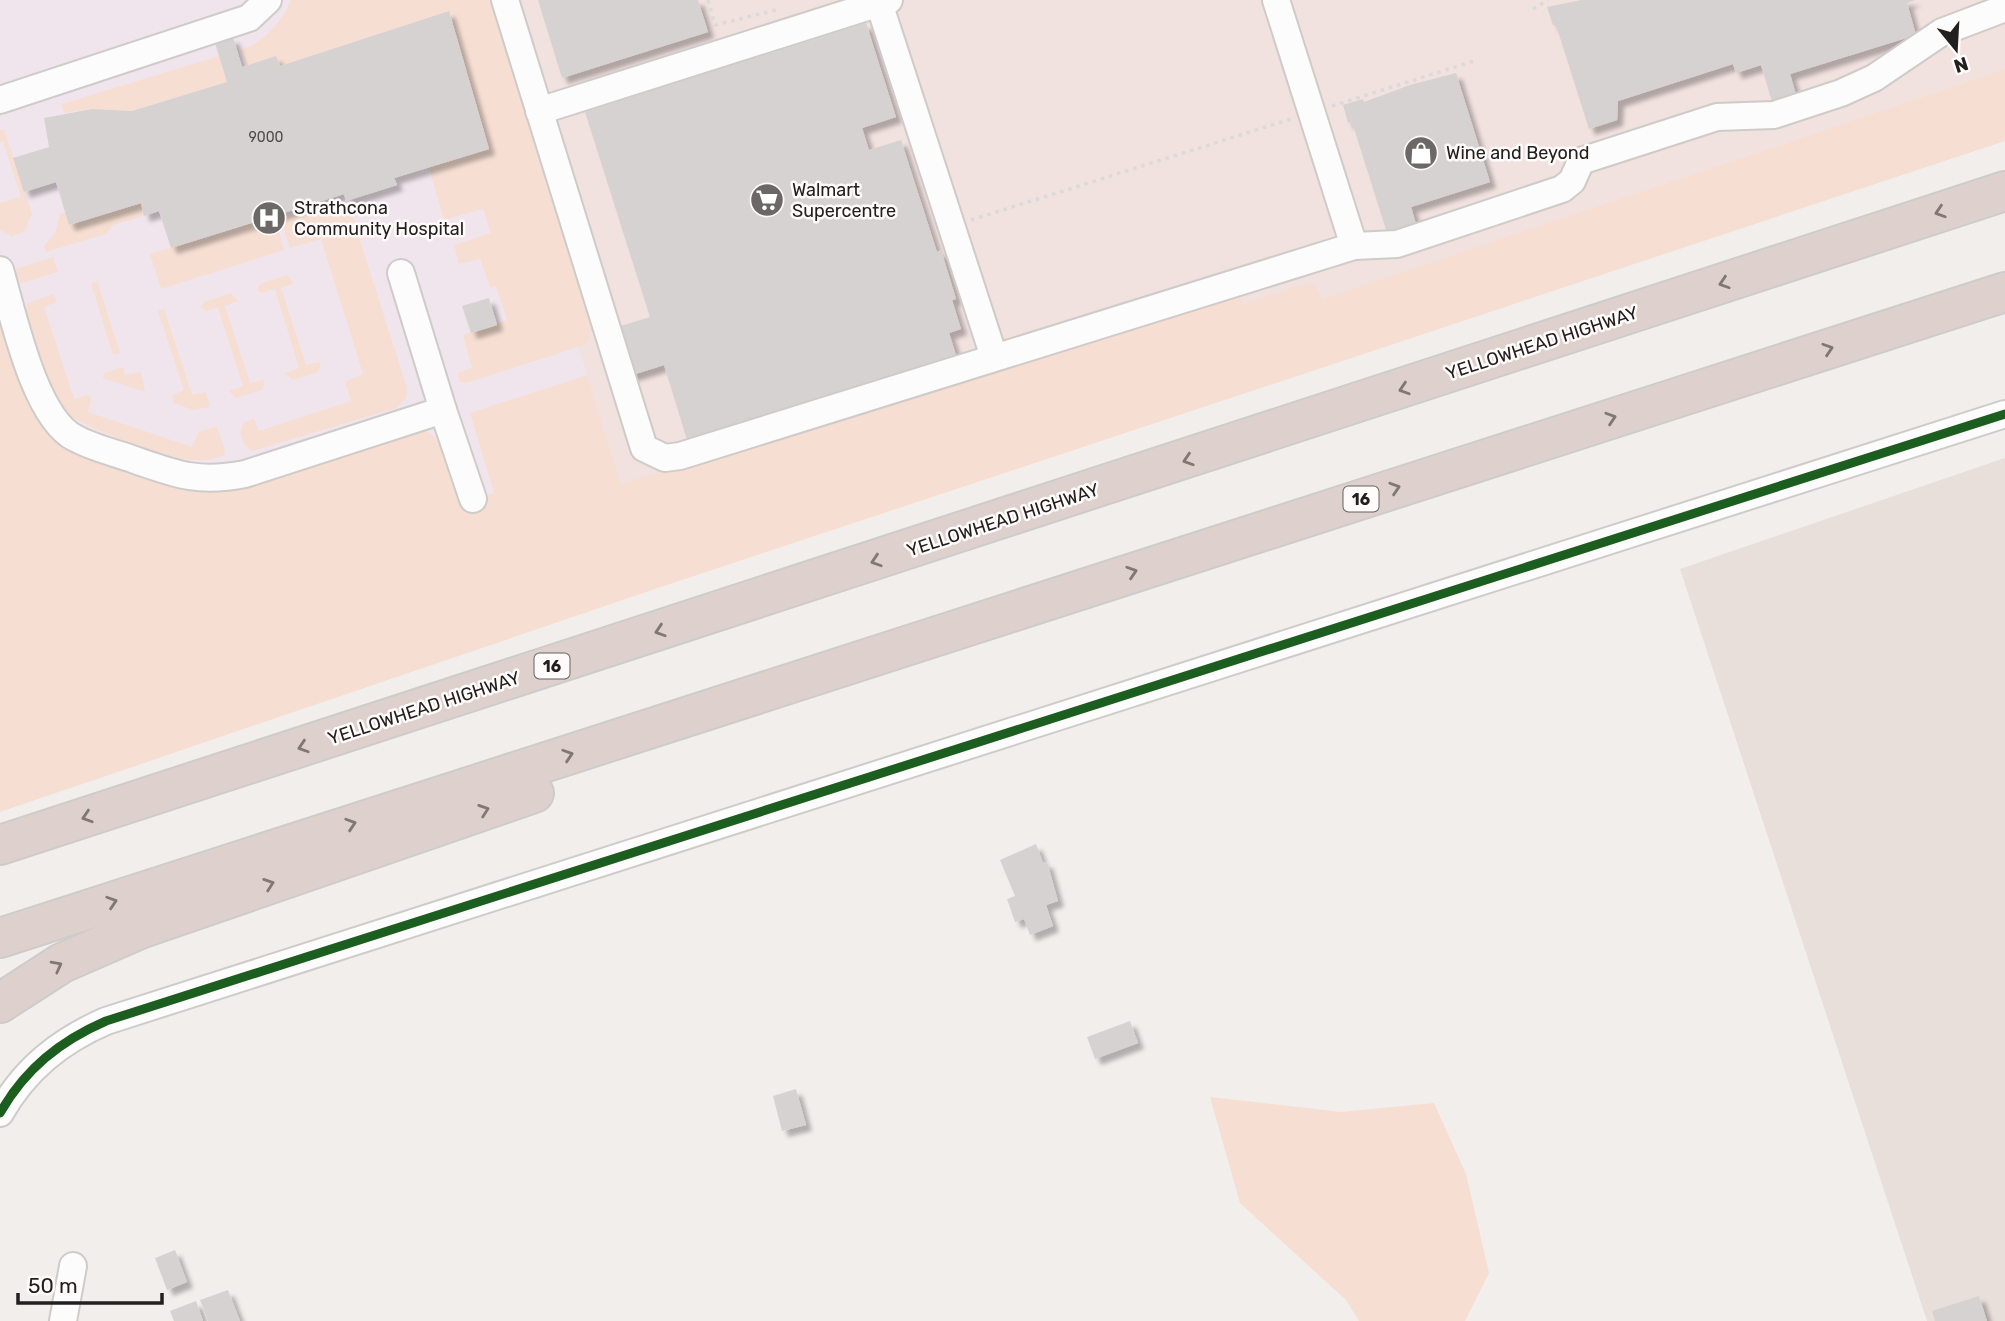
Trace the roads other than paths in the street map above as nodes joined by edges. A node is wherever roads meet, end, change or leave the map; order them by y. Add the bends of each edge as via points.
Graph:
1 (268, 0) edge
2 (505, 0) edge
3 (1276, 0) edge
4 (882, 1) edge
5 (2005, 8) edge
6 (0, 100) edge
7 (539, 111) junction
8 (2005, 191) edge
9 (1354, 246) junction
10 (0, 270) edge
11 (401, 273) dead end
12 (2005, 292) edge
13 (994, 357) junction
14 (443, 410) junction
15 (2005, 414) edge
16 (473, 499) dead end
17 (1082, 589) junction
18 (0, 845) edge
19 (0, 938) edge
20 (0, 1003) edge
21 (0, 1113) edge
22 (73, 1266) dead end
23 (63, 1321) edge

1 - 6 street via 249,18
2 - 7 street
3 - 9 street
4 - 7 street
4 - 13 street
5 - 9 street via 1942,32 1874,78 1841,93 1774,115 1717,117 1581,161 1572,181 1562,189 1397,244
7 - 13 street via 644,448 655,455 680,456
8 -> 18 highway, YELLOWHEAD HIGHWAY / 16
9 - 13 street
10 - 14 street via 38,393 51,417 73,438 178,475 213,480 244,474
11 - 14 street
17 -> 12 highway, 16
14 - 16 street
15 - 21 street via 106,1021 46,1054 15,1088
19 -> 17 highway, 16
20 -> 17 highway via 62,963 140,929 917,660
22 - 23 street

